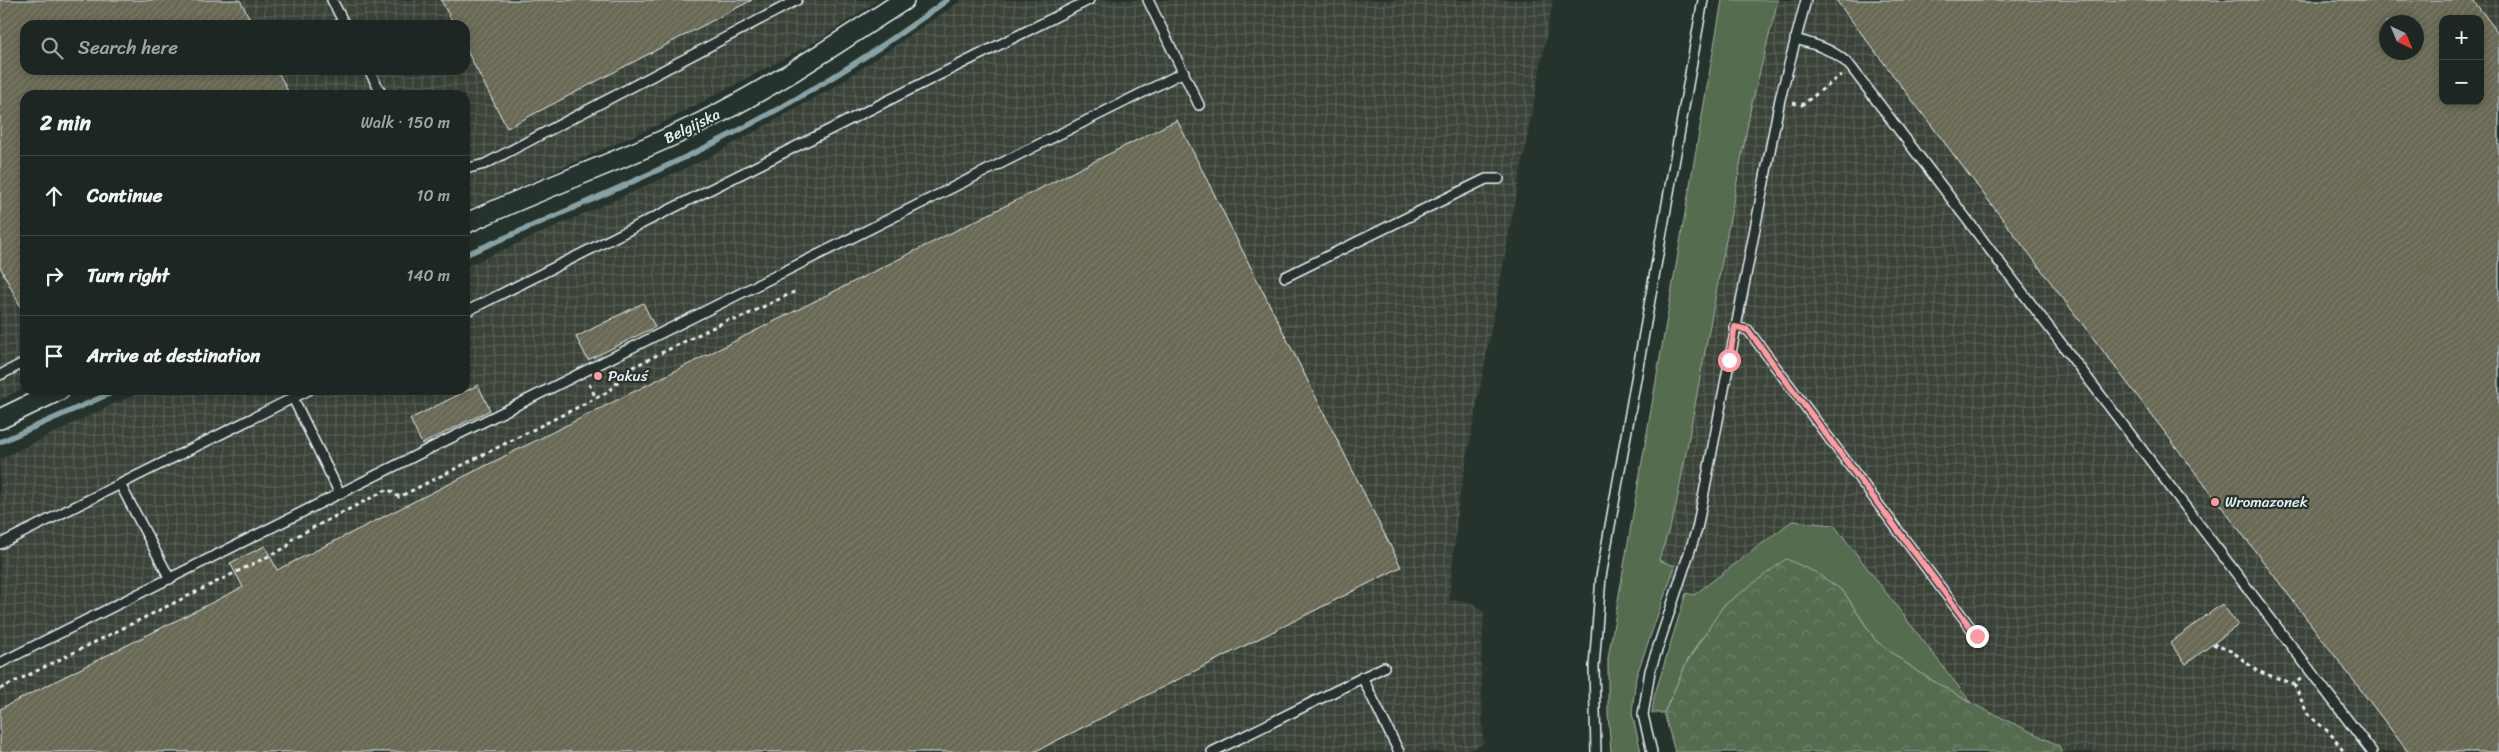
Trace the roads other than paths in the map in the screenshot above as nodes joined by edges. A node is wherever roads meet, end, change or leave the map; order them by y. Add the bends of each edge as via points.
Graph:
1 (332, 0) edge
2 (797, 0) edge
3 (904, 0) edge
4 (1089, 0) edge
5 (1148, 0) edge
6 (1703, 0) edge
7 (1806, 0) edge
8 (342, 20) edge
9 (1795, 39) junction
10 (1184, 72) junction
11 (371, 75) edge
12 (379, 90) edge
13 (1199, 104) dead end
14 (470, 168) edge
15 (1499, 179) dead end
16 (470, 222) edge
17 (1285, 277) dead end
18 (470, 310) edge
19 (1735, 327) junction
20 (20, 365) edge
21 (0, 375) edge
22 (50, 395) edge
23 (299, 395) edge
24 (293, 398) junction
25 (0, 419) edge
26 (120, 484) junction
27 (340, 494) junction
28 (0, 544) edge
29 (170, 579) junction
30 (1977, 636) dead end
31 (0, 663) edge
32 (1384, 667) dead end
33 (1362, 678) junction
34 (1212, 752) edge
35 (1398, 752) edge
36 (1596, 752) edge
37 (1652, 752) edge
38 (2372, 752) edge

1 - 8 lane
2 - 14 lane via 484,164
3 - 16 street, Belgijska via 824,54 703,122
4 - 18 lane
5 - 10 lane
6 - 36 lane via 1601,577 1594,667
7 - 9 lane
9 - 19 lane
9 - 38 lane via 1830,50 1851,66
10 - 13 lane
10 - 27 lane
11 - 12 lane
15 - 17 lane via 1486,179
19 - 30 lane via 1748,330
19 - 37 lane via 1697,529 1645,695 1643,715
20 - 21 lane
22 - 25 street
23 - 24 lane
24 - 26 lane
24 - 27 lane
26 - 28 lane
26 - 29 lane
27 - 29 lane
29 - 31 lane
32 - 33 lane
33 - 34 lane
33 - 35 lane

